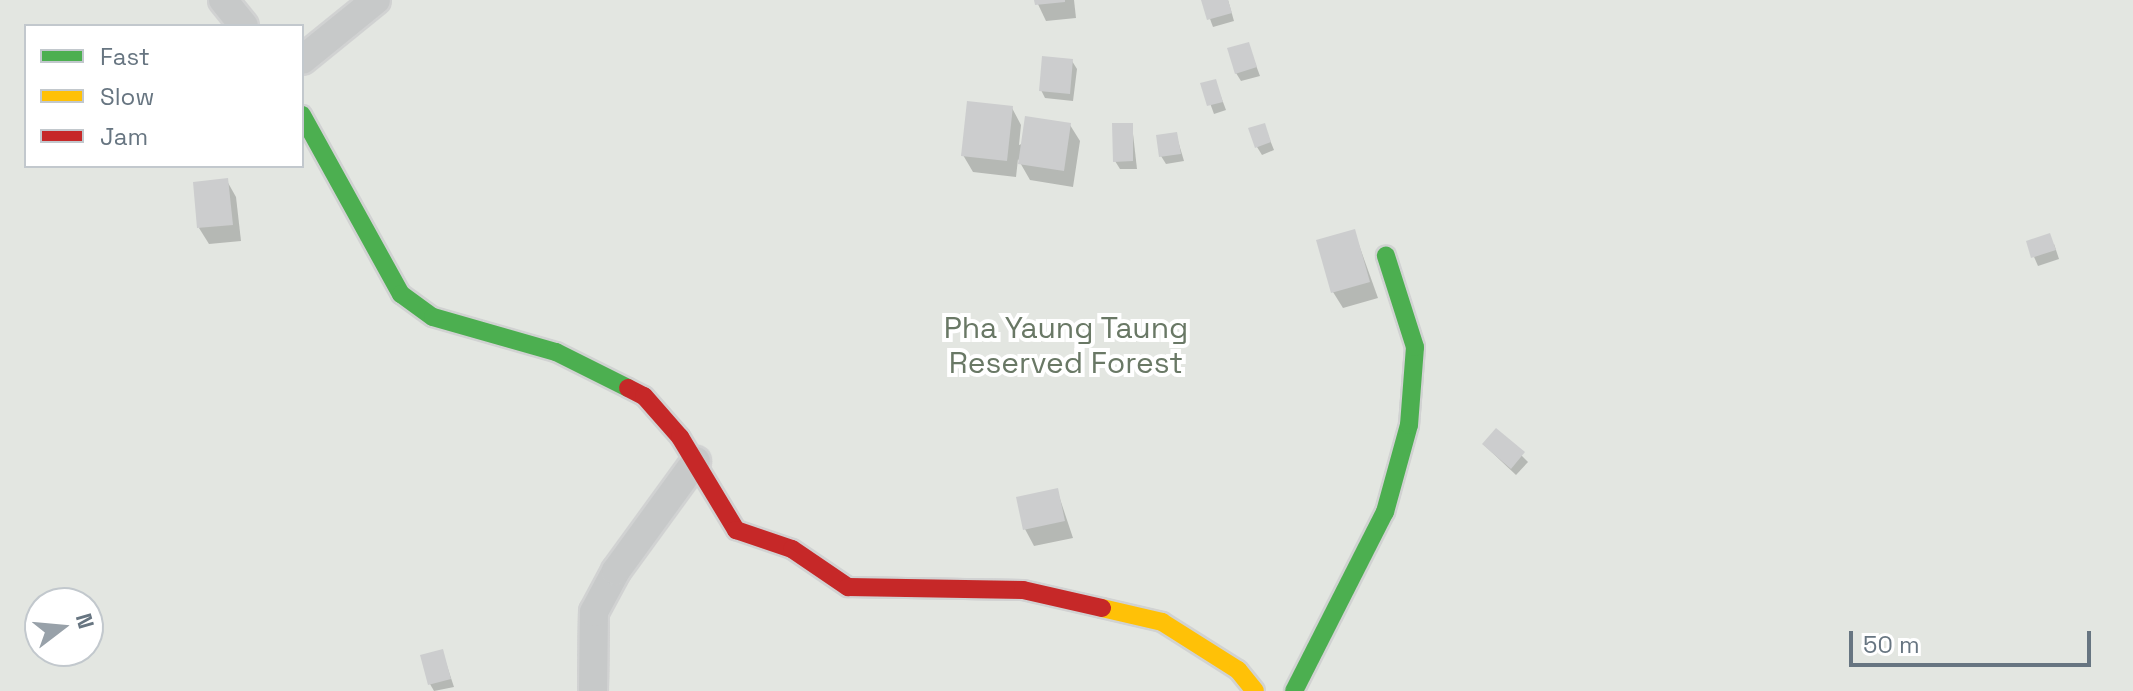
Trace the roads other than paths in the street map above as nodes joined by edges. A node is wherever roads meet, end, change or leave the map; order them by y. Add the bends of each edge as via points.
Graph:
1 (223, 0) edge
2 (376, 0) edge
3 (242, 24) edge
4 (304, 58) edge
5 (304, 119) edge
6 (1386, 256) dead end
7 (696, 461) junction
8 (593, 691) edge
9 (1255, 691) edge
10 (1294, 691) edge

1 - 3 street
2 - 4 street
5 - 7 street via 401,294 433,317 556,352 644,396
6 - 10 street via 1415,347 1409,425 1385,512
7 - 8 street via 616,571 594,612
7 - 9 street via 736,530 792,549 848,587 1023,590 1162,622 1238,670

